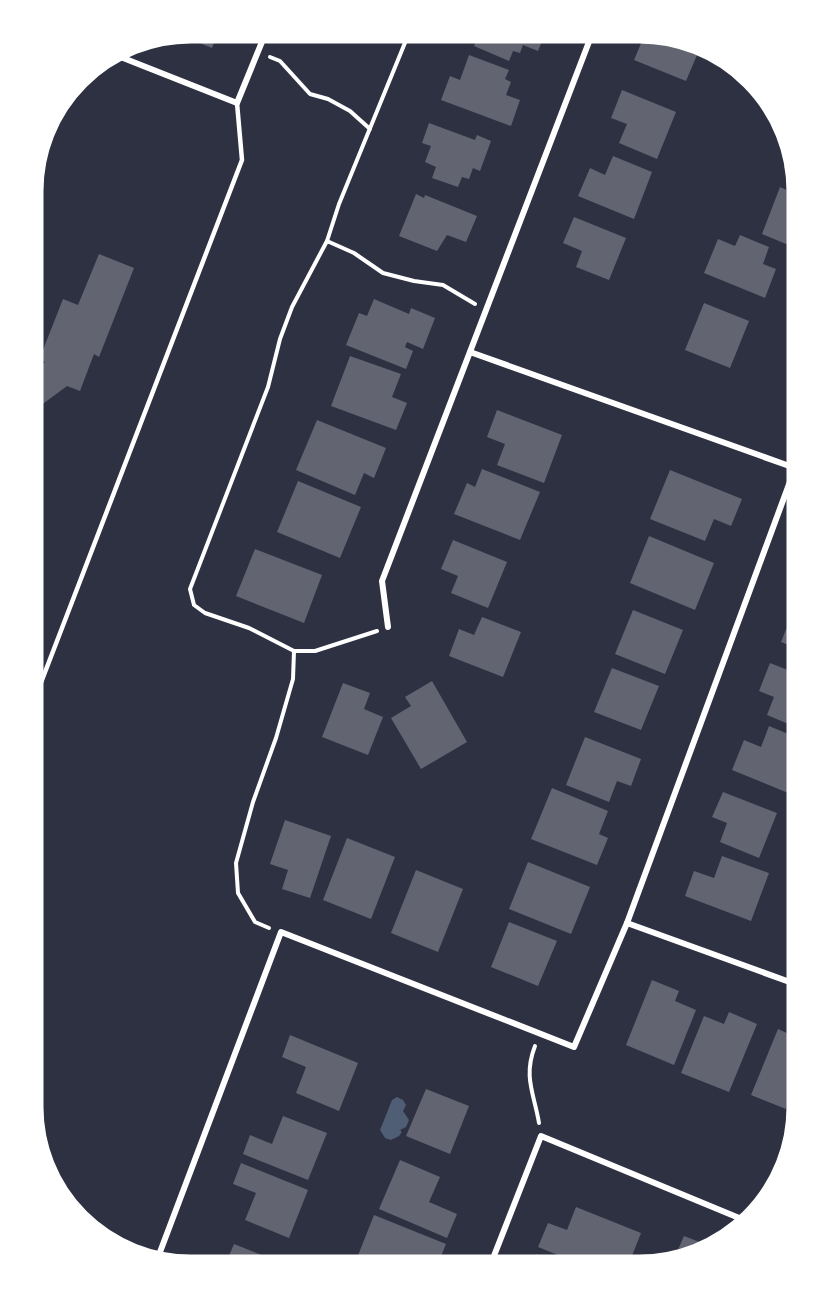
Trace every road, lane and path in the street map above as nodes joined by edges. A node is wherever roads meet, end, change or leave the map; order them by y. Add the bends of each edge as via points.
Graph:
1 (262, 42) edge
2 (405, 42) edge
3 (589, 42) edge
4 (258, 51) junction
5 (124, 58) edge
6 (237, 103) junction
7 (370, 129) junction
8 (327, 241) junction
9 (486, 311) junction
10 (470, 352) junction
11 (788, 466) edge
12 (788, 487) edge
13 (388, 627) joint
14 (294, 651) junction
15 (42, 680) edge
16 (627, 923) junction
17 (281, 932) junction
18 (788, 981) edge
19 (539, 1034) junction
20 (541, 1136) junction
21 (738, 1218) edge
22 (160, 1252) edge
23 (494, 1256) edge

1 - 4 street
2 - 7 path
3 - 9 street
4 - 6 street
4 - 7 path via 280,61 310,94 350,111
5 - 6 street
6 - 15 lane via 242,160
7 - 8 path
8 - 9 path via 383,273 443,285
8 - 14 path via 292,308 247,445 190,590 194,605 205,613 249,628
9 - 10 street
10 - 11 street
10 - 13 street via 382,580
12 - 16 street
13 - 14 path via 315,651
14 - 17 path via 293,678 236,863 238,893 255,922
16 - 18 street
16 - 19 street via 574,1047
17 - 19 street
17 - 22 street
19 - 20 path via 530,1058 528,1081
20 - 21 street
20 - 23 street

